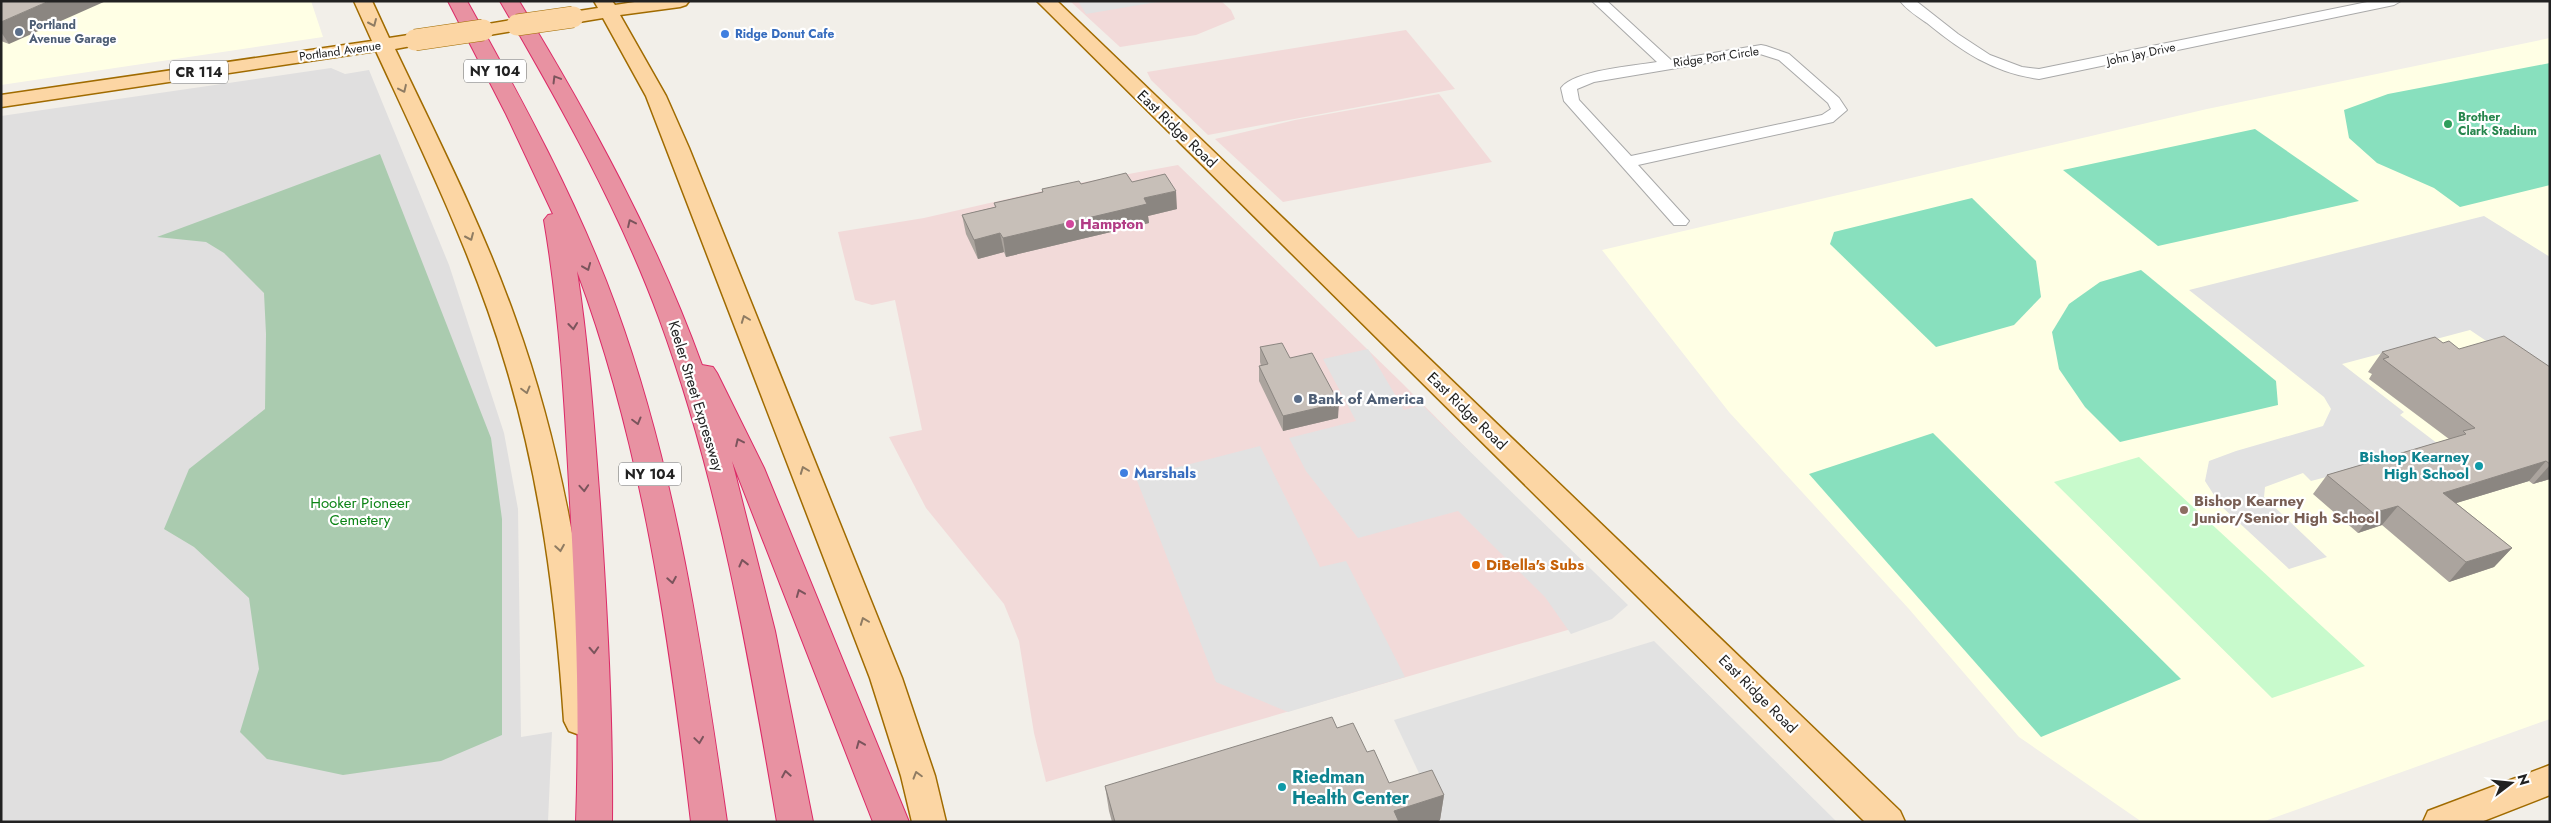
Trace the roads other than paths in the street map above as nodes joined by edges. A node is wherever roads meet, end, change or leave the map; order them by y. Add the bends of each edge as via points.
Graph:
1 (363, 1) edge
2 (457, 1) edge
3 (510, 1) edge
4 (680, 1) edge
5 (1046, 1) edge
6 (1600, 1) edge
7 (1907, 1) edge
8 (2320, 1) edge
9 (2394, 1) edge
10 (606, 6) edge
11 (2340, 13) junction
12 (383, 45) junction
13 (1667, 64) junction
14 (1, 101) edge
15 (533, 142) junction
16 (1627, 162) junction
17 (1680, 221) dead end
18 (651, 267) junction
19 (2550, 780) edge
20 (584, 822) edge
21 (594, 822) edge
22 (709, 822) edge
23 (795, 822) edge
24 (891, 822) edge
25 (929, 822) edge
26 (1888, 822) edge
27 (2440, 822) edge

1 -> 12 main road
2 - 15 highway, NY 104
18 -> 3 highway, Keeler Street Expressway / NY 104 via 589,136
4 - 10 main road, Portland Avenue / CR 114
5 - 26 main road, East Ridge Road
6 - 13 street
7 - 11 street, John Jay Drive via 1989,61 2014,71 2033,74
8 - 11 street
9 - 11 street, John Jay Drive
10 - 12 main road, Portland Avenue / CR 114, bridge via 573,17
25 -> 10 main road via 886,678 689,176 656,96
12 - 14 main road, Portland Avenue / CR 114
12 -> 20 main road via 497,302 531,409 550,491 570,612 580,711
13 - 16 street, Ridge Port Circle via 1582,80 1569,88 1572,101
13 - 16 street, Ridge Port Circle via 1751,49 1770,51 1790,61 1834,101 1839,110 1833,117 1819,122
15 -> 21 highway via 554,214 575,348 595,658
15 -> 22 highway, NY 104 via 559,196 596,290 638,425 681,627
16 - 17 street
23 -> 18 highway, Keeler Street Expressway / NY 104 via 769,680 737,536 692,377
24 -> 18 highway via 750,468
19 - 27 main road

